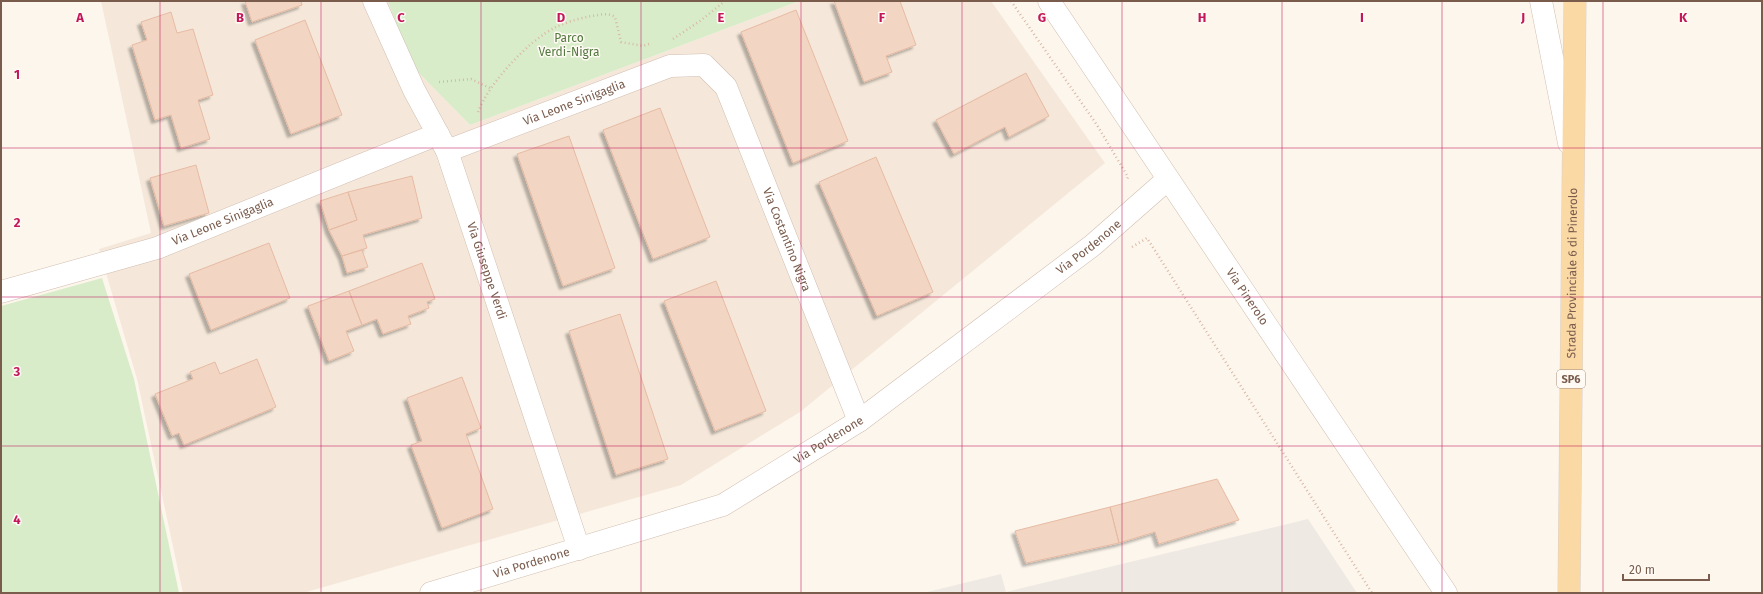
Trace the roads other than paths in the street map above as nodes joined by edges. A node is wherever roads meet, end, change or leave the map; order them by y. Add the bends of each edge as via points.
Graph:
1 (374, 1) edge
2 (1049, 1) edge
3 (1541, 1) edge
4 (1575, 1) edge
5 (704, 65) joint
6 (442, 142) junction
7 (1573, 165) junction
8 (1168, 179) junction
9 (1, 292) edge
10 (859, 421) junction
11 (579, 550) junction
12 (431, 593) edge
13 (1446, 593) edge
14 (1568, 593) edge

1 - 6 street, Via Giuseppe Verdi via 414,90
2 - 8 street, Via Pinerolo
3 - 7 street
4 - 7 main road, Strada Provinciale 6 di Pinerolo / SP6
5 - 6 street, Via Leone Sinigaglia via 670,66 477,140
5 - 10 street, Via Costantino Nigra via 726,87
6 - 9 street, Via Leone Sinigaglia via 156,248
6 - 11 street, Via Giuseppe Verdi
7 - 14 main road, Strada Provinciale 6 di Pinerolo / SP6
8 - 10 street, Via Pordenone via 1093,245
8 - 13 street, Via Pinerolo
10 - 11 street, Via Pordenone via 723,505
11 - 12 street, Via Pordenone

